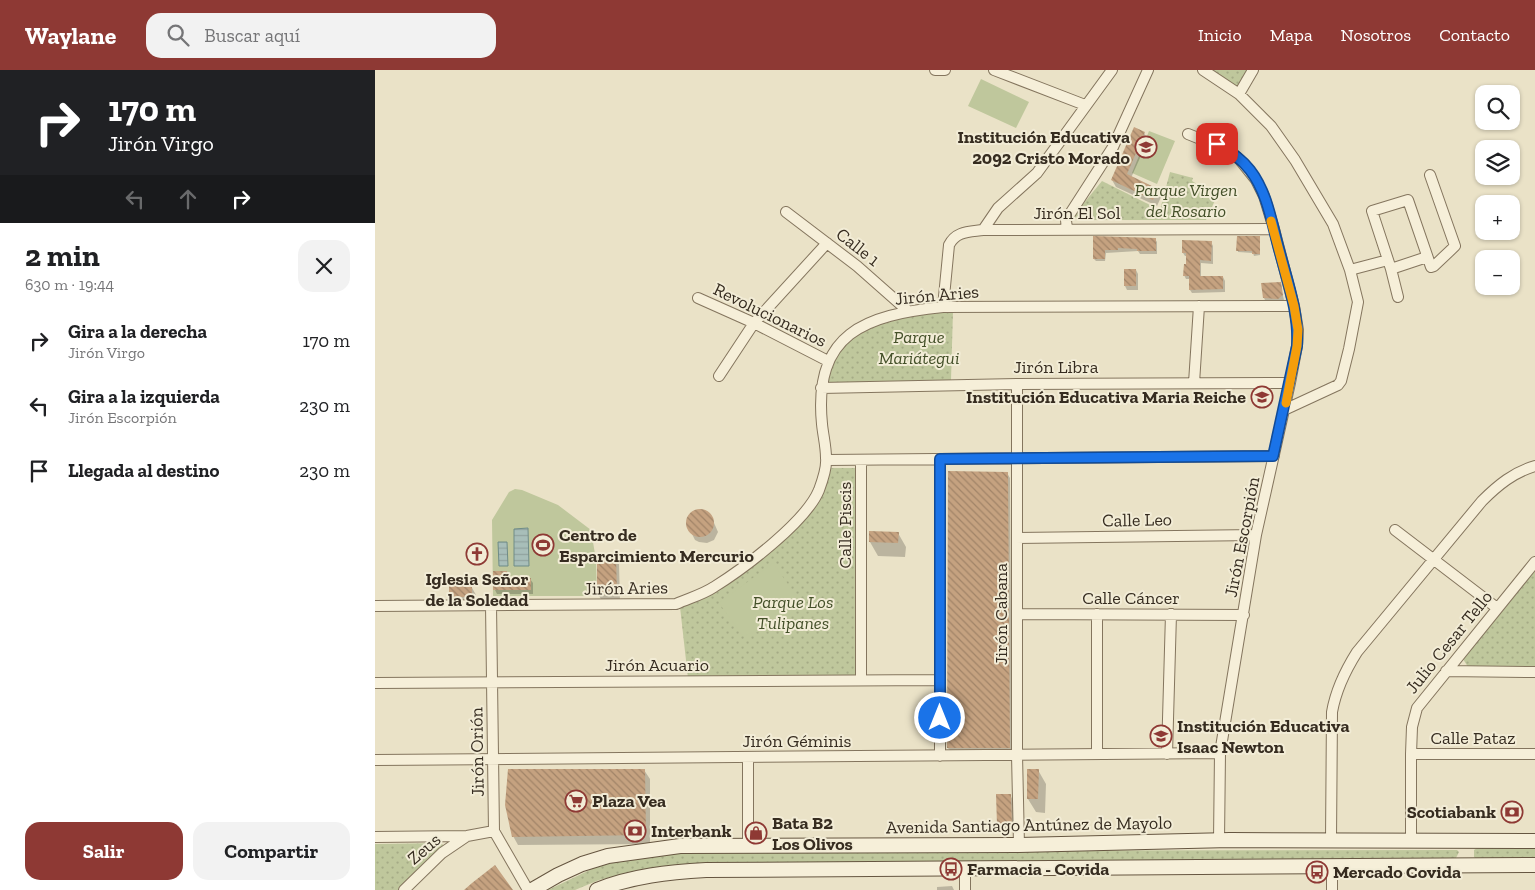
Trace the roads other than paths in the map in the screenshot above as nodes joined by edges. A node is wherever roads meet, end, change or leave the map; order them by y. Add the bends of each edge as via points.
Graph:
1 (935, 70) edge
2 (945, 70) edge
3 (994, 70) edge
4 (1112, 70) edge
5 (1148, 70) edge
6 (1203, 70) edge
7 (1253, 70) edge
8 (1239, 94) junction
9 (1085, 105) junction
10 (1188, 134) dead end
11 (1430, 176) dead end
12 (786, 212) dead end
13 (1274, 229) junction
14 (983, 230) junction
15 (1067, 230) junction
16 (827, 243) junction
17 (1429, 262) junction
18 (1390, 264) junction
19 (1350, 270) junction
20 (1398, 297) dead end
21 (698, 298) dead end
22 (1199, 306) junction
23 (1294, 306) junction
24 (943, 307) junction
25 (908, 311) junction
26 (754, 323) junction
27 (828, 361) junction
28 (719, 376) dead end
29 (1194, 383) junction
30 (1290, 383) junction
31 (1017, 384) junction
32 (821, 388) junction
33 (1284, 410) junction
34 (1273, 456) junction
35 (1017, 458) junction
36 (940, 459) junction
37 (827, 460) junction
38 (861, 460) junction
39 (1535, 466) edge
40 (1395, 530) dead end
41 (1256, 535) junction
42 (1017, 538) junction
43 (1435, 560) junction
44 (1535, 562) edge
45 (491, 605) junction
46 (375, 606) edge
47 (1497, 608) junction
48 (1018, 614) junction
49 (1097, 614) junction
50 (1171, 614) junction
51 (1243, 615) junction
52 (1446, 671) junction
53 (1535, 672) edge
54 (861, 680) junction
55 (940, 680) junction
56 (492, 682) junction
57 (375, 683) edge
58 (1220, 753) junction
59 (1097, 754) junction
60 (1167, 754) junction
61 (1411, 754) junction
62 (1535, 754) edge
63 (1017, 755) junction
64 (940, 756) junction
65 (748, 757) junction
66 (493, 759) junction
67 (375, 760) edge
68 (494, 831) junction
69 (467, 836) junction
70 (375, 837) edge
71 (1331, 840) junction
72 (1535, 840) edge
73 (1219, 841) junction
74 (1456, 841) junction
75 (1475, 841) junction
76 (1411, 842) junction
77 (891, 845) junction
78 (1019, 845) junction
79 (748, 846) junction
80 (1457, 865) junction
81 (1475, 865) junction
82 (1535, 865) edge
83 (1332, 866) junction
84 (883, 869) junction
85 (898, 869) junction
86 (965, 869) junction
87 (404, 890) edge
88 (528, 890) edge
89 (532, 890) edge
90 (597, 890) edge
91 (965, 890) edge
92 (1332, 890) edge

1 - 2 street
3 - 9 street
4 - 9 street
5 - 15 street via 1113,147 1066,220
6 - 8 street
7 - 8 street
8 - 19 street via 1271,126 1295,160 1333,224
9 - 14 street via 1037,173 998,208
10 - 13 street, Jirón Escorpión via 1217,144 1241,160 1261,188
11 - 17 street via 1455,246 1434,266
12 - 16 street, Calle 1
13 - 15 street, Jirón El Sol
13 - 23 street, Jirón Escorpión
14 - 15 street, Jirón El Sol
14 - 24 street, Jirón El Sol via 962,232 950,242
16 - 25 street, Calle 1
16 - 26 street
17 - 18 street
17 - 18 street via 1408,200 1372,210
18 - 19 street
18 - 20 street
19 - 33 street via 1357,302 1341,381
21 - 26 street, Revolucionarios
22 - 23 street, Jirón Aries
22 - 24 street, Jirón Aries
22 - 29 street
23 - 30 street, Jirón Escorpión via 1298,338
24 - 25 street, Jirón Aries
25 - 27 street, Jirón Aries via 887,316 850,334
26 - 27 street, Revolucionarios
26 - 28 street
27 - 32 street, Jirón Aries
29 - 30 street, Jirón Libra
29 - 31 street, Jirón Libra
30 - 33 street, Jirón Escorpión
31 - 32 street, Jirón Libra
31 - 35 street, Jirón Cabana
32 - 37 street, Jirón Aries
33 - 34 street, Jirón Escorpión
34 - 35 street
34 - 41 street, Jirón Escorpión
35 - 36 street
35 - 42 street, Jirón Cabana
36 - 38 street
36 - 55 street
37 - 38 street
37 - 45 street, Jirón Aries via 818,492 801,517 763,552 698,596 676,604
38 - 54 street, Calle Piscis
39 - 43 street via 1497,486
40 - 43 street
41 - 42 street, Calle Leo
41 - 51 street, Jirón Escorpión
42 - 48 street, Jirón Cabana
43 - 47 street
43 - 71 street via 1357,652 1335,694 1331,730
44 - 47 street, Julio Cesar Tello
45 - 46 street, Jirón Aries
45 - 56 street, Jirón Orión
47 - 52 street, Julio Cesar Tello
48 - 49 street, Calle Cáncer
48 - 63 street, Jirón Cabana
49 - 50 street, Calle Cáncer
49 - 59 street
50 - 51 street, Calle Cáncer
50 - 60 street
51 - 58 street, Jirón Escorpión
52 - 53 street
52 - 61 street, Julio Cesar Tello via 1417,708 1412,727
54 - 55 street, Jirón Acuario
54 - 56 street, Jirón Acuario
55 - 64 street
56 - 57 street, Jirón Acuario
56 - 66 street, Jirón Orión
58 - 60 street, Jirón Géminis
58 - 73 street, Jirón Escorpión
59 - 60 street, Jirón Géminis
59 - 63 street, Jirón Géminis
61 - 62 street, Calle Pataz
61 - 76 street, Julio Cesar Tello
63 - 64 street, Jirón Géminis
63 - 78 street, Jirón Cabana
64 - 65 street, Jirón Géminis
65 - 66 street, Jirón Géminis
65 - 79 street
66 - 67 street, Jirón Géminis
66 - 68 street, Jirón Orión
68 - 69 street
68 - 88 street, Jirón Orión
69 - 70 street
69 - 87 street, Zeus via 442,853
71 - 73 main road, Avenida Santiago Antúnez de Mayolo
71 - 76 main road, Avenida Santiago Antúnez de Mayolo
72 - 75 main road, Avenida Santiago Antúnez de Mayolo
73 - 78 main road, Avenida Santiago Antúnez de Mayolo
74 - 75 main road, Avenida Santiago Antúnez de Mayolo
74 - 76 main road, Avenida Santiago Antúnez de Mayolo
74 - 80 main road via 1465,853
75 - 81 main road via 1466,853 1468,860
77 - 78 main road, Avenida Santiago Antúnez de Mayolo
77 - 79 main road, Avenida Santiago Antúnez de Mayolo
77 - 84 main road via 889,864
77 - 85 main road
79 - 89 main road, Avenida Santiago Antúnez de Mayolo via 680,846 608,856 582,864
80 - 81 main road
80 - 83 main road
81 - 82 main road
83 - 86 main road
83 - 92 street
84 - 85 main road
84 - 90 main road via 689,871 638,878
85 - 86 main road
86 - 91 street

